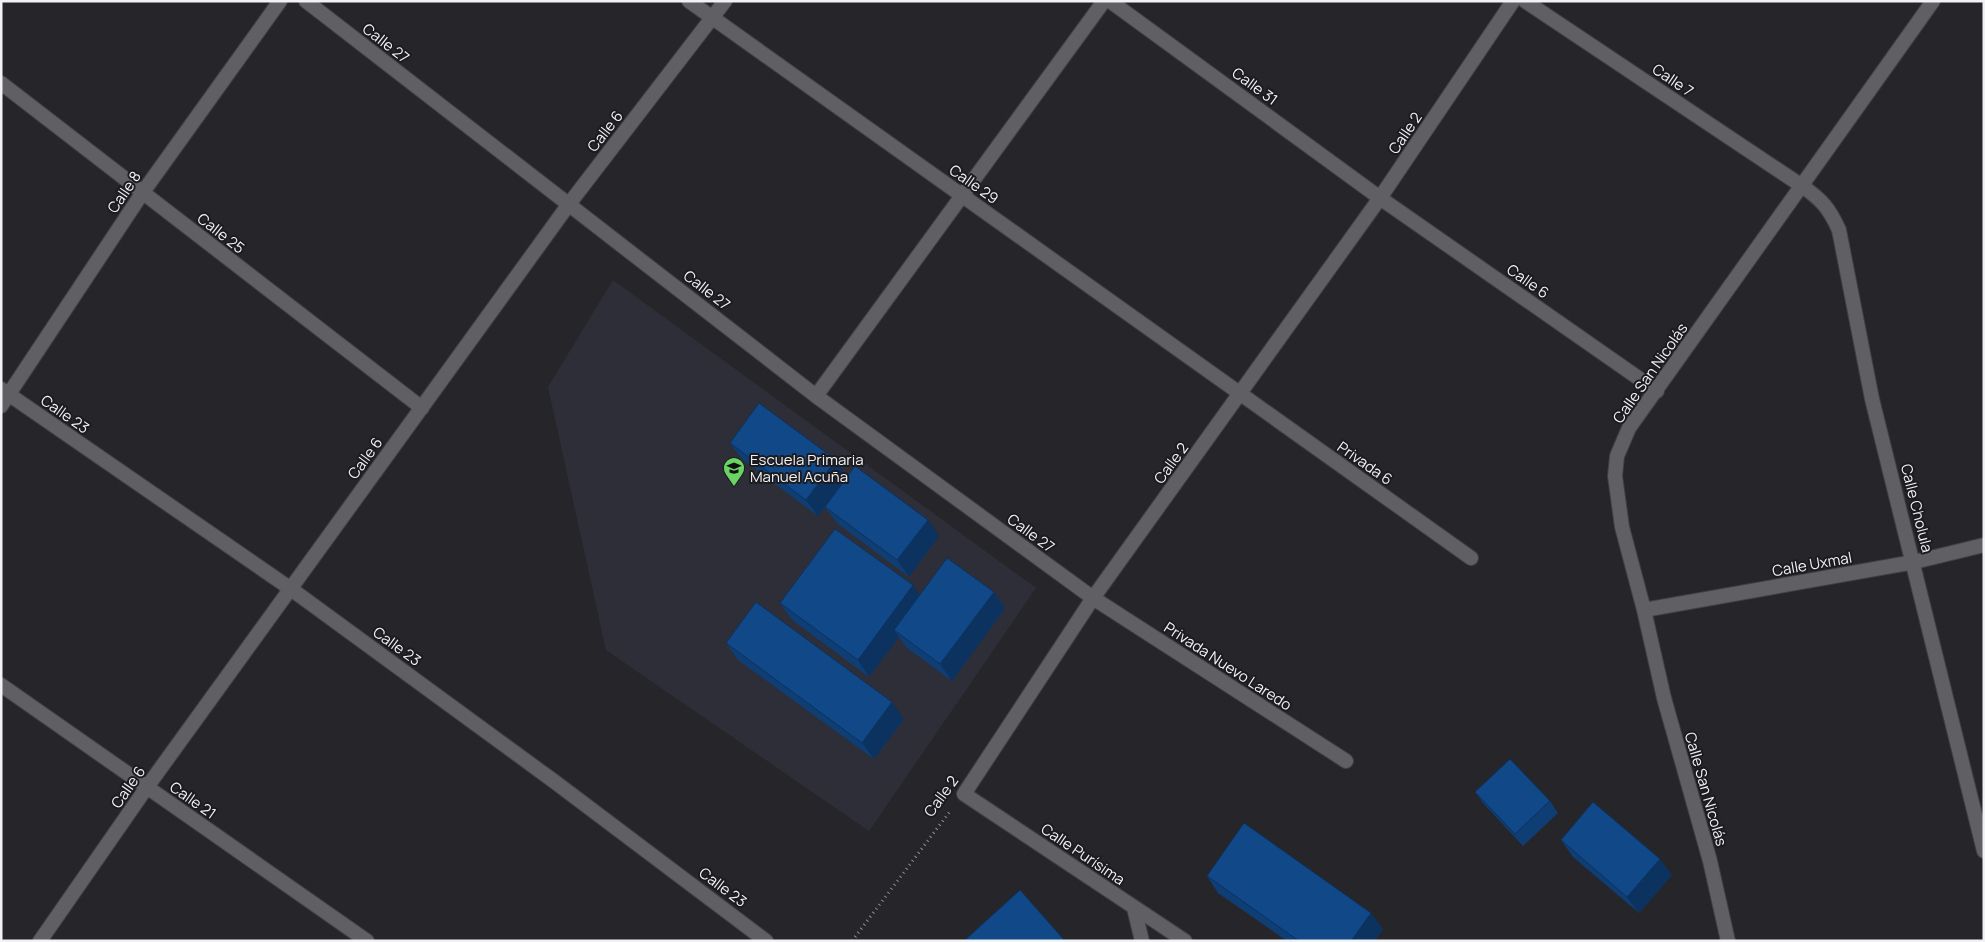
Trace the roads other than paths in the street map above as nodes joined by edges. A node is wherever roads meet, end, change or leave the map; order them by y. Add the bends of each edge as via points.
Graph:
1 (280, 1) edge
2 (306, 1) edge
3 (688, 1) edge
4 (724, 1) edge
5 (1104, 1) edge
6 (1110, 1) edge
7 (1513, 1) edge
8 (1525, 1) edge
9 (1933, 1) edge
10 (712, 19) junction
11 (1, 83) edge
12 (1802, 186) junction
13 (143, 192) junction
14 (962, 195) junction
15 (1380, 198) junction
16 (570, 204) junction
17 (1657, 391) junction
18 (1240, 394) junction
19 (4, 396) edge
20 (816, 396) junction
21 (422, 408) junction
22 (1984, 545) edge
23 (1470, 558) dead end
24 (1914, 562) junction
25 (291, 589) junction
26 (1093, 598) junction
27 (1644, 610) junction
28 (1, 685) edge
29 (1346, 761) dead end
30 (147, 788) junction
31 (964, 794) joint
32 (1984, 851) edge
33 (1134, 908) junction
34 (40, 941) edge
35 (367, 941) edge
36 (766, 941) edge
37 (1142, 941) edge
38 (1184, 941) edge
39 (1728, 941) edge

1 - 13 street, Calle 8
2 - 16 street, Calle 27
3 - 10 street, Calle 29
4 - 10 street, Calle 6
5 - 14 street
6 - 15 street, Calle 31
7 - 15 street, Calle 2
8 - 12 street, Calle 7
9 - 12 street, Calle San Nicolás
10 - 14 street, Calle 29
10 - 16 street, Calle 6
11 - 13 street, Calle 25
12 - 17 street, Calle San Nicolás
12 - 24 street, Calle Cholula via 1824,202 1839,230 1872,399
13 - 19 street, Calle 8
13 - 21 street, Calle 25
14 - 18 street, Calle 29
14 - 20 street
15 - 17 street, Calle 6
15 - 18 street, Calle 2
16 - 20 street, Calle 27
16 - 21 street, Calle 6
17 - 27 street, Calle San Nicolás via 1629,428 1617,456 1615,476 1622,527
18 - 23 street, Privada 6
18 - 26 street, Calle 2
19 - 25 street, Calle 23
20 - 26 street, Calle 27
21 - 25 street, Calle 6
22 - 24 street, Calle Uxmal
24 - 27 street, Calle Uxmal
24 - 32 street, Calle Cholula
25 - 30 street, Calle 6
25 - 36 street, Calle 23
26 - 29 street, Privada Nuevo Laredo
26 - 31 street, Calle 2
27 - 39 street, Calle San Nicolás
28 - 30 street, Calle 21
30 - 34 street, Calle 6
30 - 35 street, Calle 21
31 - 33 street, Calle Purísima
33 - 37 street
33 - 38 street, Calle Purísima

